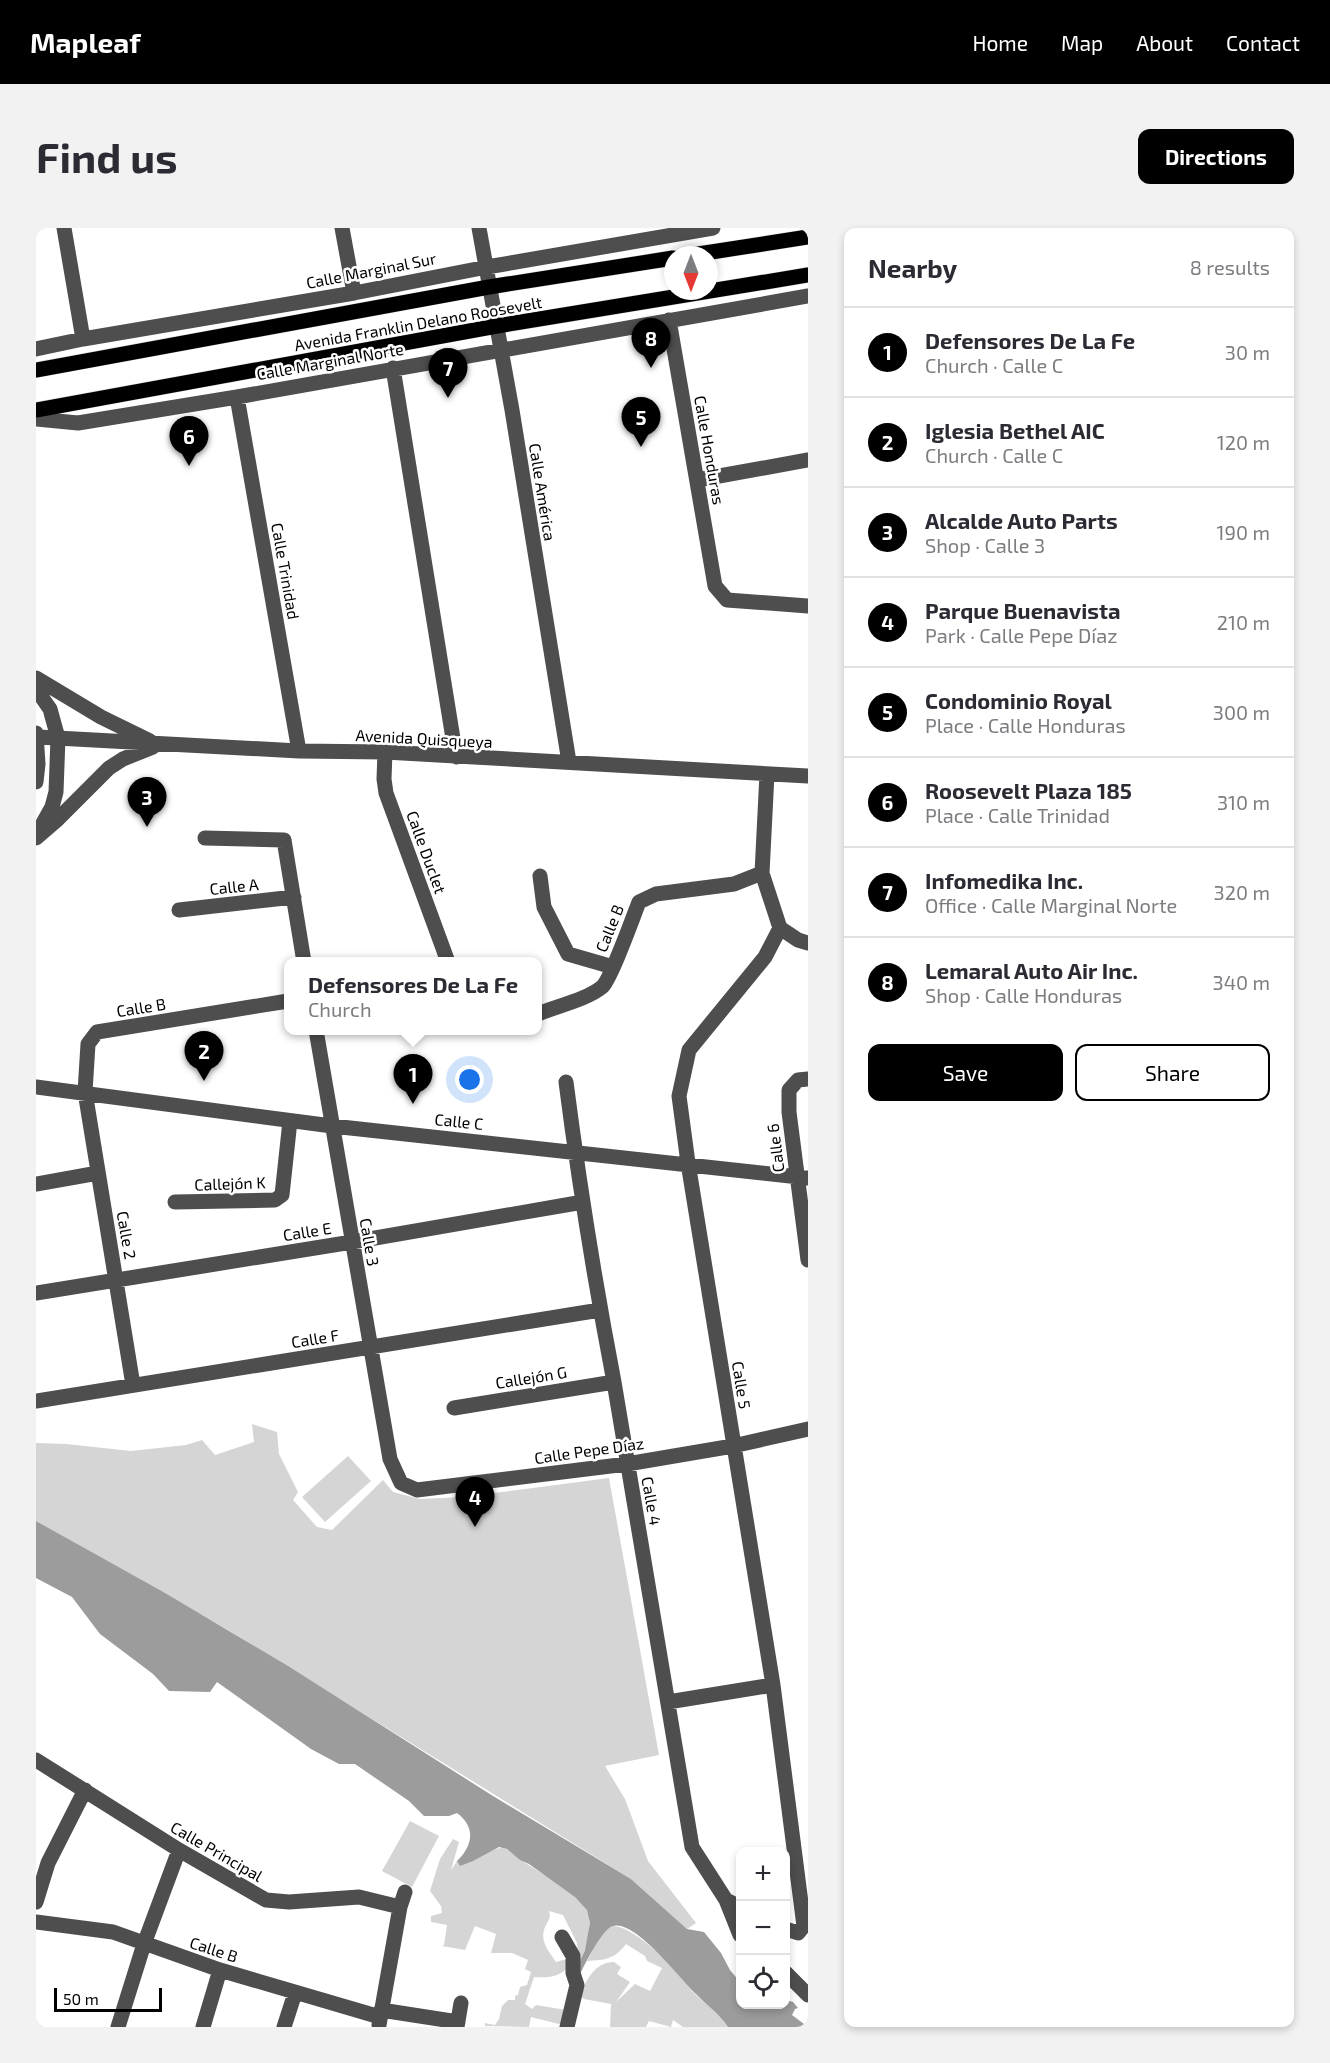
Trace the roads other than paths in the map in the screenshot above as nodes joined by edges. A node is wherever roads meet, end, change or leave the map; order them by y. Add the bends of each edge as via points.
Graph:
1 (64, 228) edge
2 (342, 228) edge
3 (479, 228) edge
4 (713, 228) edge
5 (808, 237) edge
6 (718, 251) edge
7 (664, 259) edge
8 (487, 267) junction
9 (808, 275) edge
10 (489, 287) junction
11 (354, 293) junction
12 (808, 296) edge
13 (669, 320) junction
14 (497, 327) junction
15 (82, 339) junction
16 (36, 349) edge
17 (501, 349) junction
18 (393, 368) junction
19 (36, 369) edge
20 (237, 397) junction
21 (36, 411) edge
22 (36, 419) edge
23 (808, 460) edge
24 (697, 480) junction
25 (808, 606) edge
26 (36, 678) edge
27 (36, 689) edge
28 (37, 735) edge
29 (57, 738) junction
30 (159, 745) junction
31 (299, 751) junction
32 (385, 752) junction
33 (456, 757) junction
34 (569, 762) junction
35 (767, 774) junction
36 (808, 776) edge
37 (36, 782) edge
38 (36, 836) edge
39 (205, 838) dead end
40 (762, 873) junction
41 (540, 876) dead end
42 (294, 897) junction
43 (179, 910) dead end
44 (780, 928) junction
45 (808, 943) edge
46 (303, 957) edge
47 (446, 957) edge
48 (613, 967) junction
49 (284, 1001) edge
50 (542, 1012) edge
51 (317, 1035) edge
52 (808, 1079) edge
53 (566, 1082) dead end
54 (36, 1087) edge
55 (85, 1092) junction
56 (290, 1121) junction
57 (332, 1126) junction
58 (575, 1151) junction
59 (688, 1163) junction
60 (98, 1173) junction
61 (802, 1177) edge
62 (36, 1184) edge
63 (175, 1202) dead end
64 (583, 1202) junction
65 (352, 1242) junction
66 (808, 1260) edge
67 (117, 1280) junction
68 (36, 1293) edge
69 (600, 1310) junction
70 (370, 1347) junction
71 (614, 1382) junction
72 (133, 1385) junction
73 (36, 1401) edge
74 (454, 1408) dead end
75 (808, 1429) edge
76 (733, 1446) junction
77 (390, 1459) joint
78 (627, 1464) junction
79 (772, 1685) junction
80 (668, 1702) junction
81 (36, 1760) edge
82 (85, 1790) junction
83 (179, 1850) junction
84 (802, 1871) edge
85 (726, 1900) junction
86 (36, 1902) edge
87 (736, 1905) edge
88 (36, 1922) edge
89 (736, 1923) edge
90 (792, 1931) edge
91 (562, 1937) dead end
92 (144, 1944) junction
93 (220, 1970) junction
94 (790, 1977) edge
95 (295, 1993) junction
96 (808, 1995) edge
97 (461, 2003) dead end
98 (380, 2018) edge
99 (458, 2024) edge
100 (118, 2027) edge
101 (202, 2027) edge
102 (284, 2027) edge
103 (567, 2027) edge

1 - 15 street
2 - 11 street
3 - 8 street, Calle América
4 - 8 street, Calle Marginal Sur
5 - 6 main road
7 - 10 main road, Avenida Franklin Delano Roosevelt
8 - 10 street, Calle América
8 - 11 street, Calle Marginal Sur
9 - 14 main road, Avenida Franklin Delano Roosevelt
10 - 14 street, Calle América
10 - 19 main road, Avenida Franklin Delano Roosevelt
11 - 15 street, Calle Marginal Sur
12 - 13 street, Calle Marginal Norte
13 - 17 street, Calle Marginal Norte
13 - 24 street, Calle Honduras
14 - 17 street, Calle América
14 - 21 main road, Avenida Franklin Delano Roosevelt
15 - 16 street, Calle Marginal Sur
17 - 18 street, Calle Marginal Norte
17 - 34 street, Calle América
18 - 20 street, Calle Marginal Norte
18 - 33 street
20 - 22 street, Calle Marginal Norte via 78,423
20 - 31 street, Calle Trinidad
23 - 24 street
24 - 25 street, Calle Honduras via 715,586 727,600
26 - 30 street via 100,717
27 - 29 street via 50,709
28 - 29 street, Avenida Quisqueya
28 - 37 street
29 - 30 street, Avenida Quisqueya
29 - 38 street via 56,792
30 - 31 street, Avenida Quisqueya
30 - 38 street via 109,768
31 - 32 street, Avenida Quisqueya
32 - 33 street, Avenida Quisqueya
32 - 47 street, Calle Duclet via 386,793
33 - 34 street, Avenida Quisqueya
34 - 35 street, Avenida Quisqueya
35 - 36 street, Avenida Quisqueya
35 - 40 street
39 - 42 street via 284,840
40 - 44 street
40 - 48 street, Calle B via 734,884 656,894 639,902
41 - 48 street via 544,906 568,954
42 - 43 street, Calle A
42 - 46 street
44 - 45 street
44 - 59 street, Calle 5 via 765,957 689,1050 679,1096
48 - 50 street, Calle B via 603,986
49 - 55 street, Calle B via 97,1032 88,1044
51 - 57 street, Calle 3
52 - 61 street, Calle 6 via 798,1080 789,1090 789,1112
53 - 58 street, Calle 4
54 - 55 street, Calle C
55 - 56 street, Calle C
55 - 60 street, Calle 2
56 - 57 street, Calle C
56 - 63 street, Callejón K via 282,1195 275,1200
57 - 58 street, Calle C
57 - 65 street, Calle 3
58 - 59 street, Calle C
58 - 64 street, Calle 4
59 - 61 street, Calle C
59 - 76 street, Calle 5
60 - 62 street
60 - 67 street, Calle 2
61 - 66 street, Calle 6
64 - 65 street, Calle E
64 - 69 street, Calle 4
65 - 67 street, Calle E
65 - 70 street, Calle 3
67 - 68 street, Calle E
67 - 72 street, Calle 2
69 - 70 street, Calle F
69 - 71 street, Calle 4
70 - 72 street, Calle F
70 - 77 street, Calle 3
71 - 74 street, Callejón G
71 - 78 street, Calle 4
72 - 73 street, Calle F
75 - 76 street, Calle Pepe Díaz
76 - 78 street, Calle Pepe Díaz
76 - 79 street, Calle 5
77 - 78 street, Calle Pepe Díaz via 401,1483 417,1490
78 - 80 street, Calle 4
79 - 80 street
79 - 84 street, Calle 5
80 - 85 street, Calle 4 via 692,1847
81 - 82 street, Calle Principal
82 - 83 street, Calle Principal
82 - 86 street via 48,1863
83 - 92 street
83 - 98 street, Calle Principal via 266,1900 403,1900
84 - 90 street, Calle 5 via 804,1926
85 - 87 street
85 - 89 street, Calle 4
88 - 92 street, Calle B via 113,1932
91 - 103 street via 573,1956 576,1985
92 - 93 street, Calle B
92 - 100 street
93 - 95 street, Calle B
93 - 101 street
94 - 96 street
95 - 98 street, Calle B
95 - 102 street
97 - 99 street
98 - 99 street

